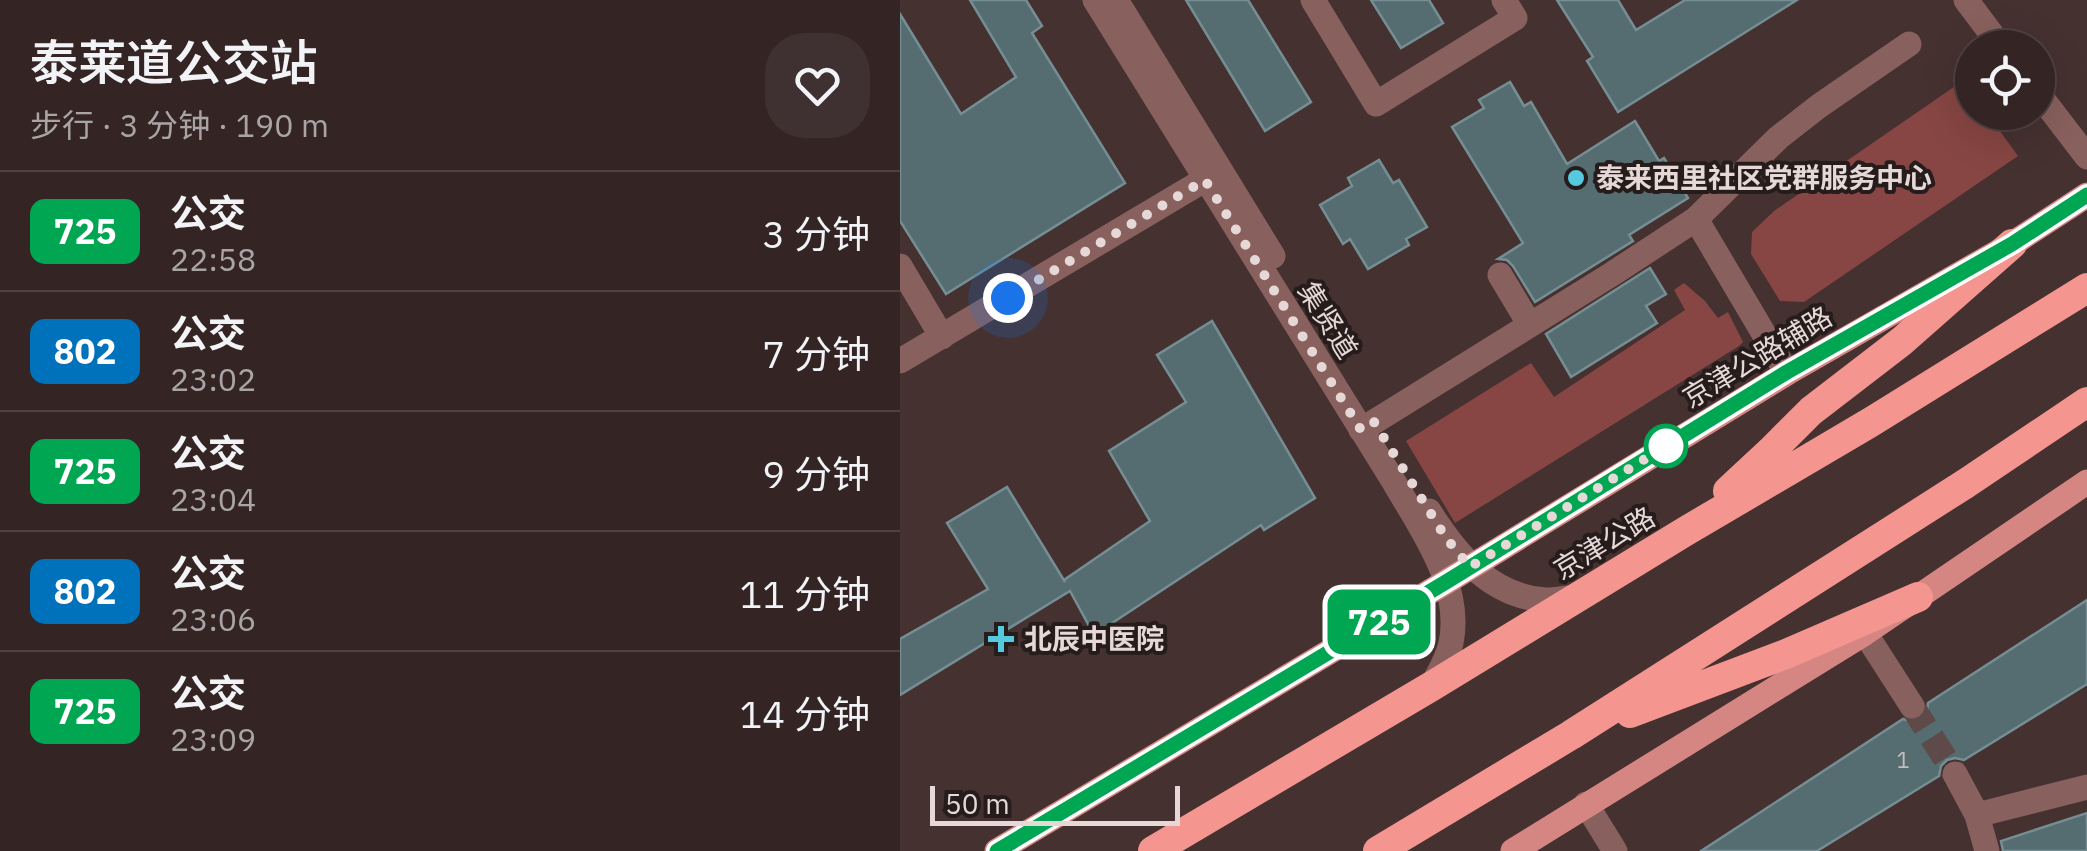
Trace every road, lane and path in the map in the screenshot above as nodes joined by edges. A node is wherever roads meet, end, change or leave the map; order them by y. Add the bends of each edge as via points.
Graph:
1 (1095, 0) edge
2 (1116, 0) edge
3 (1313, 0) edge
4 (1504, 0) edge
5 (1966, 0) edge
6 (1988, 30) edge
7 (1909, 44) dead end
8 (2055, 115) edge
9 (2087, 157) edge
10 (1213, 176) junction
11 (2087, 195) edge
12 (1696, 219) junction
13 (2012, 244) junction
14 (900, 266) edge
15 (1500, 275) dead end
16 (2087, 288) edge
17 (1530, 325) junction
18 (942, 337) junction
19 (900, 361) edge
20 (1787, 372) junction
21 (2087, 402) edge
22 (1368, 426) junction
23 (2087, 482) edge
24 (1686, 531) junction
25 (1470, 567) junction
26 (1446, 582) junction
27 (1578, 596) junction
28 (1918, 597) junction
29 (1865, 633) junction
30 (1432, 686) junction
31 (1912, 706) tunnel mouth
32 (1571, 735) junction
33 (1955, 774) tunnel mouth
34 (2087, 786) edge
35 (1586, 804) junction
36 (1977, 815) junction
37 (998, 851) edge
38 (1153, 851) edge
39 (1378, 851) edge
40 (1513, 851) edge
41 (1616, 851) edge
42 (1987, 851) edge

1 - 10 street, 集贤道
2 - 10 street, 集贤道
3 - 4 street via 1376,104 1515,18
5 - 6 street
7 - 12 street via 1778,138
8 - 9 street
10 - 18 street
10 - 22 street, 集贤道
11 - 13 main road, 京津公路辅路
12 - 17 street
12 - 20 street
13 - 20 main road, 京津公路辅路
13 - 24 highway via 1810,411
14 - 18 street
15 - 17 street
16 - 24 highway, 京津公路
17 - 22 street
18 - 19 street
20 - 25 main road, 京津公路辅路
21 - 32 highway
22 - 25 street, 集贤道
22 - 26 street, 集贤道
23 - 28 main road
24 - 27 highway, 京津公路
25 - 26 main road, 京津公路辅路
25 - 27 street, 集贤道 via 1530,597
26 - 30 street, 集贤道 via 1452,641
26 - 37 main road, 京津公路辅路
27 - 30 highway, 京津公路
28 - 29 main road
28 - 32 highway
29 - 31 street
29 - 35 main road
30 - 38 highway, 京津公路
32 - 39 highway
33 - 36 street
34 - 36 street
35 - 40 main road
35 - 41 street
36 - 42 street

